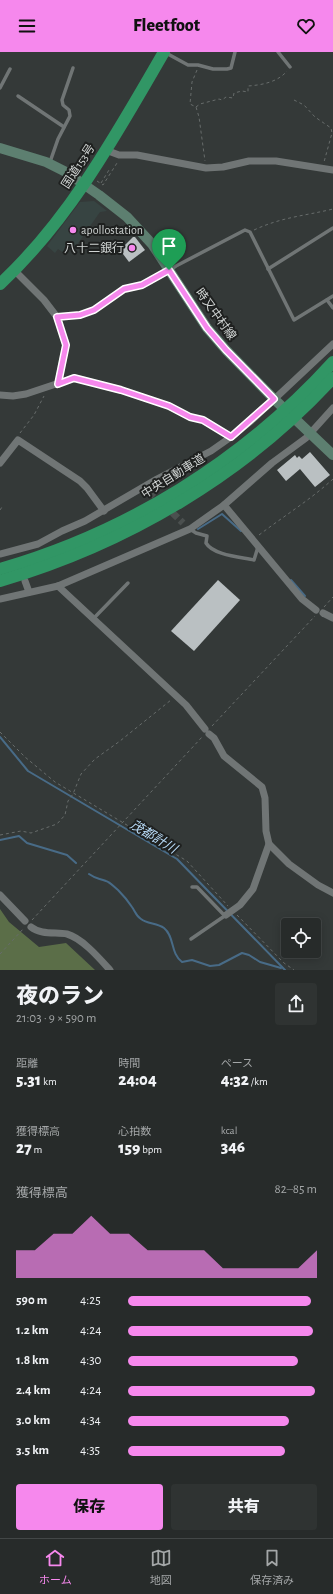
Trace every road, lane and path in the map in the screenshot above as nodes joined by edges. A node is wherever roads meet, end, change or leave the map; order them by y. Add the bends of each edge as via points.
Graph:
1 (164, 52) edge
2 (235, 52) edge
3 (278, 52) edge
4 (198, 65) junction
5 (290, 67) joint
6 (74, 68) dead end
7 (10, 69) dead end
8 (2, 80) edge
9 (0, 88) edge
10 (18, 96) dead end
11 (294, 100) dead end
12 (196, 107) junction
13 (64, 127) junction
14 (0, 148) edge
15 (111, 152) dead end
16 (118, 161) dead end
17 (50, 164) junction
18 (206, 168) junction
19 (322, 169) junction
20 (333, 170) edge
21 (111, 171) junction
22 (104, 183) dead end
23 (84, 184) junction
24 (99, 186) dead end
25 (333, 209) edge
26 (333, 228) edge
27 (250, 232) junction
28 (268, 269) junction
29 (166, 272) junction
30 (19, 275) dead end
31 (0, 284) edge
32 (333, 296) edge
33 (327, 300) junction
34 (333, 308) edge
35 (57, 317) junction
36 (333, 344) edge
37 (333, 362) edge
38 (333, 378) edge
39 (58, 384) junction
40 (48, 387) junction
41 (312, 393) junction
42 (0, 396) edge
43 (274, 399) junction
44 (333, 408) edge
45 (278, 425) junction
46 (310, 434) junction
47 (231, 437) junction
48 (18, 440) junction
49 (333, 455) edge
50 (0, 463) edge
51 (333, 479) edge
52 (224, 505) junction
53 (2, 507) dead end
54 (0, 510) edge
55 (104, 511) junction
56 (183, 523) tunnel mouth
57 (190, 529) junction
58 (253, 541) junction
59 (258, 547) junction
60 (1, 560) edge
61 (0, 581) edge
62 (25, 581) dead end
63 (128, 583) dead end
64 (58, 586) junction
65 (29, 592) junction
66 (333, 597) edge
67 (0, 599) edge
68 (320, 611) junction
69 (333, 618) edge
70 (93, 619) junction
71 (175, 695) junction
72 (212, 725) dead end
73 (0, 732) edge
74 (202, 736) dead end
75 (73, 793) junction
76 (0, 835) edge
77 (269, 844) junction
78 (192, 888) dead end
79 (333, 893) edge
80 (0, 895) edge
81 (229, 913) junction
82 (28, 924) junction
83 (191, 939) dead end
84 (0, 954) edge
85 (110, 970) edge
86 (294, 970) edge

1 - 4 lane via 188,65
1 - 23 highway, 国道153号
2 - 4 lane via 231,68 227,70 213,70
3 - 5 lane
4 - 12 path via 192,82 190,104
5 - 12 path via 278,80 248,86 248,92 234,93 234,98 226,97
6 - 13 lane via 62,100 70,116
7 - 8 lane
8 - 9 lane
10 - 13 lane
11 - 19 path via 304,105 315,117 331,128 332,133
12 - 18 path
13 - 17 lane
14 - 17 main road, 時又中村線
15 - 18 street
16 - 21 path
17 - 23 main road, 時又中村線
18 - 19 street via 249,161 276,161
19 - 20 street
21 - 22 path
21 - 24 path via 109,170
23 - 29 main road, 時又中村線 via 126,217 152,244
23 - 31 highway, 国道153号 via 44,236
25 - 27 path via 293,216
26 - 28 lane
27 - 28 lane
27 - 29 lane via 245,230
28 - 33 lane via 294,320
29 - 35 path via 142,285 124,289 94,310 80,315
29 - 43 main road, 時又中村線 via 207,328
30 - 35 street
32 - 33 lane
33 - 34 lane
35 - 39 street via 66,345
36 - 43 street
37 - 41 highway, 中央自動車道
38 - 41 highway, 中央自動車道
39 - 40 street
39 - 47 street via 74,378 121,390 203,420
40 - 42 street via 26,394
40 - 48 path via 40,406 21,430
41 - 45 highway, 中央自動車道
43 - 46 main road, 時又中村線
43 - 47 street
44 - 46 street
45 - 60 highway, 中央自動車道 via 192,482 91,538 62,549
45 - 61 highway, 中央自動車道 via 225,473 134,528 60,561
46 - 49 main road, 時又中村線
46 - 52 street
47 - 55 street via 212,452
48 - 50 street
48 - 55 street via 80,481
51 - 58 path
52 - 57 street
52 - 58 street
53 - 54 path
55 - 60 street
56 - 57 street
57 - 59 lane via 207,536 206,543 215,551 254,560
57 - 64 street
58 - 59 street
59 - 68 street via 302,599
62 - 65 street
63 - 70 lane
64 - 65 street
64 - 70 street
65 - 67 street
66 - 68 path
68 - 69 street
68 - 72 path
70 - 71 street
71 - 75 path via 95,759 81,774
71 - 77 street via 214,738 224,756 262,786
73 - 75 path via 35,766
74 - 82 path
75 - 76 path via 65,815 57,824 31,833 21,831
75 - 81 path via 187,861
77 - 79 street via 289,864
77 - 81 street via 249,896
78 - 81 lane via 197,887
80 - 82 street
81 - 83 lane
81 - 86 path
82 - 84 path
82 - 85 street via 36,931 68,934 83,944

